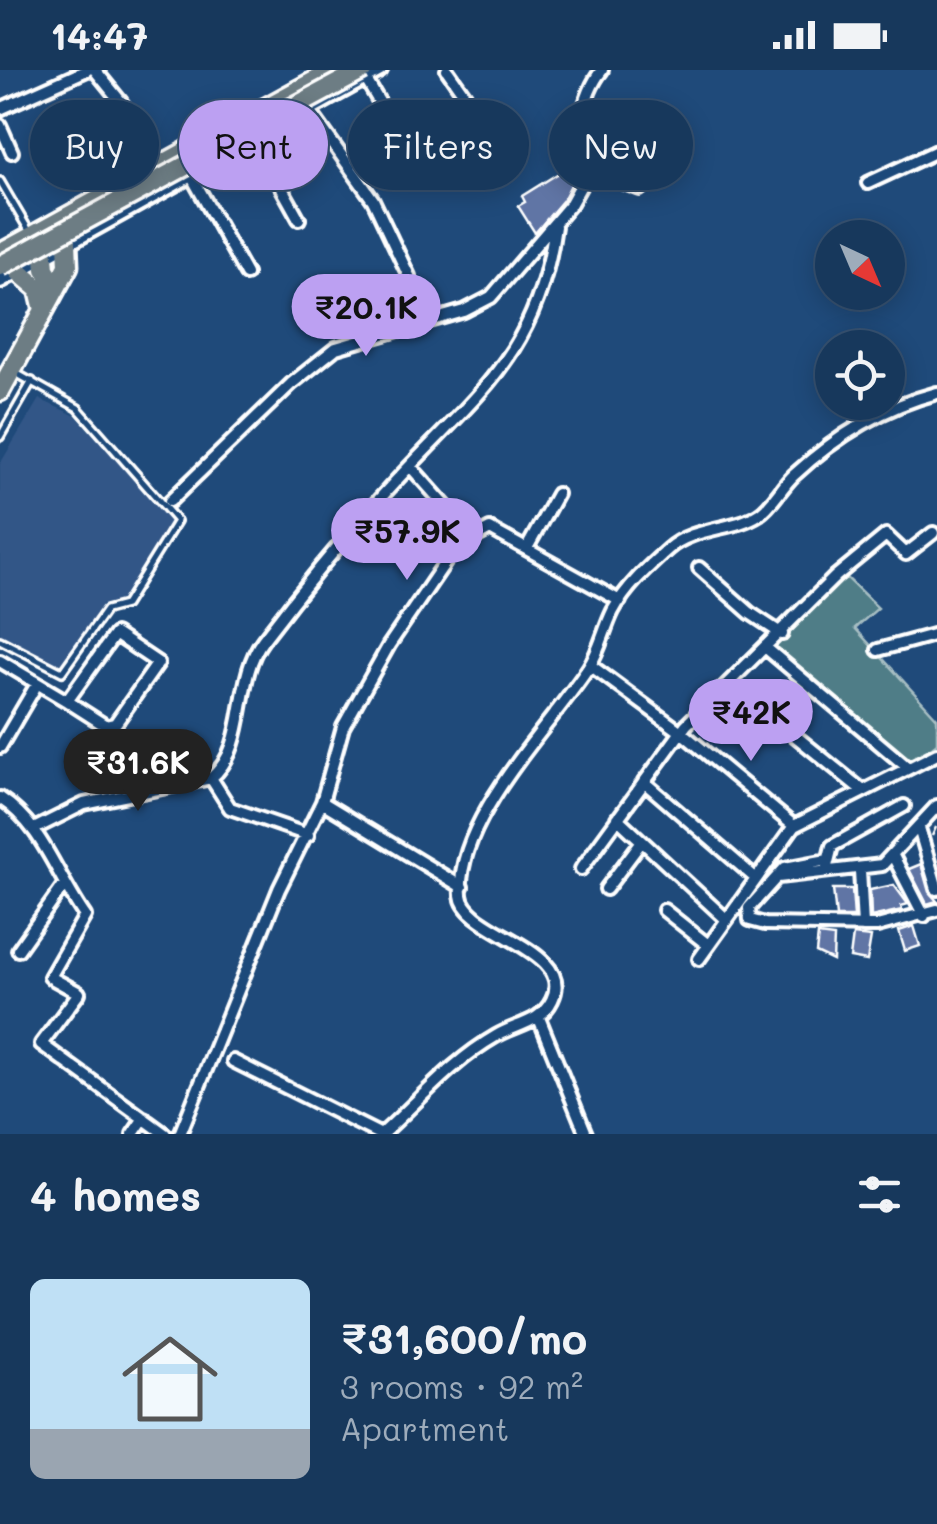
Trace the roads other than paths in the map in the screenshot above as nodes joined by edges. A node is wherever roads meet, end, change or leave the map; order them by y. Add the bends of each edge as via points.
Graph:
1 (87, 70) edge
2 (95, 70) edge
3 (335, 70) edge
4 (380, 70) edge
5 (448, 70) edge
6 (602, 70) edge
7 (364, 74) edge
8 (119, 100) edge
9 (324, 100) edge
10 (379, 100) edge
11 (469, 100) edge
12 (587, 100) edge
13 (0, 109) edge
14 (0, 125) edge
15 (328, 137) edge
16 (937, 150) edge
17 (12, 152) dead end
18 (159, 168) edge
19 (0, 181) edge
20 (868, 183) dead end
21 (179, 184) edge
22 (118, 190) edge
23 (199, 190) edge
24 (283, 190) edge
25 (578, 190) edge
26 (66, 218) junction
27 (299, 218) dead end
28 (556, 226) junction
29 (37, 234) junction
30 (67, 245) junction
31 (0, 254) edge
32 (44, 258) junction
33 (9, 269) edge
34 (246, 274) dead end
35 (0, 281) edge
36 (55, 284) junction
37 (44, 310) junction
38 (414, 325) junction
39 (11, 371) junction
40 (32, 381) junction
41 (0, 391) edge
42 (937, 394) edge
43 (0, 437) edge
44 (410, 466) junction
45 (556, 494) dead end
46 (170, 501) dead end
47 (936, 534) edge
48 (475, 539) junction
49 (527, 548) junction
50 (699, 568) dead end
51 (620, 601) junction
52 (782, 634) junction
53 (937, 634) edge
54 (0, 640) edge
55 (766, 648) junction
56 (878, 650) dead end
57 (0, 662) edge
58 (590, 665) junction
59 (730, 683) junction
60 (34, 689) dead end
61 (66, 701) junction
62 (681, 732) junction
63 (0, 747) edge
64 (937, 754) edge
65 (907, 767) junction
66 (211, 778) junction
67 (644, 782) junction
68 (862, 790) junction
69 (0, 798) edge
70 (322, 802) junction
71 (904, 806) dead end
72 (937, 806) edge
73 (617, 818) junction
74 (794, 826) junction
75 (34, 828) junction
76 (919, 828) junction
77 (308, 835) junction
78 (642, 841) junction
79 (893, 856) junction
80 (827, 866) junction
81 (580, 869) dead end
82 (860, 870) junction
83 (754, 877) junction
84 (64, 885) junction
85 (462, 887) junction
86 (606, 889) dead end
87 (937, 889) edge
88 (664, 910) dead end
89 (937, 910) edge
90 (924, 916) junction
91 (726, 919) junction
92 (863, 926) junction
93 (708, 944) junction
94 (18, 950) dead end
95 (699, 959) dead end
96 (539, 1018) junction
97 (233, 1061) dead end
98 (144, 1118) junction
99 (133, 1134) edge
100 (164, 1134) edge
101 (180, 1134) edge
102 (381, 1134) edge
103 (586, 1134) edge

1 - 13 street
2 - 8 street
3 - 18 highway
4 - 7 street
5 - 11 street
6 - 12 street
7 - 9 street
7 - 10 street
7 - 33 highway, bridge
14 - 17 street
15 - 38 street via 373,200 409,276
16 - 20 street
19 - 29 lane
21 - 30 street
22 - 26 highway
23 - 34 street
24 - 27 street
25 - 28 street
26 - 29 highway
26 - 30 highway
28 - 38 street via 491,297
28 - 44 street via 547,280 519,342 491,385
29 - 31 highway
29 - 32 highway
30 - 32 street
30 - 36 highway via 68,266
32 - 33 street
32 - 36 highway
33 - 35 street
33 - 37 highway via 39,289
36 - 37 highway
37 - 39 highway
38 - 46 street via 336,348 317,361
39 - 40 lane
39 - 41 highway
40 - 43 lane
40 - 54 lane via 78,408 177,521 125,605 106,610 62,672
42 - 51 street via 850,431 817,454 761,514 676,542
44 - 48 street
44 - 66 street via 249,659 231,749
45 - 49 street
47 - 52 street via 906,554 886,535
48 - 49 street via 490,529
48 - 70 street via 455,548 380,662 343,727
49 - 51 street
50 - 52 street
51 - 58 street
52 - 55 street
53 - 56 street
55 - 59 street
55 - 65 street
57 - 61 street
58 - 62 street
58 - 85 street via 523,750 470,848
59 - 62 street
59 - 68 street
60 - 63 street
61 - 61 street via 111,726 157,659 115,634
62 - 67 street
62 - 74 street
64 - 65 street
65 - 68 street
66 - 75 street via 84,804
66 - 77 street via 230,808
67 - 73 street
67 - 83 street
68 - 74 street
69 - 75 street
70 - 77 street
70 - 85 street
71 - 80 street via 832,846
72 - 76 street
73 - 78 street
73 - 81 street
74 - 83 street
75 - 84 street
76 - 79 street
76 - 87 street
77 - 101 street
78 - 86 street
78 - 91 street
79 - 82 street
79 - 90 street
80 - 82 street
80 - 92 street via 778,876 749,908 750,920
82 - 92 street
83 - 91 street
84 - 94 street
84 - 98 street via 85,916 50,977 79,993 41,1044
85 - 96 street via 472,912 547,964 553,998
88 - 93 street
89 - 90 street
90 - 92 street
91 - 93 street
93 - 95 street
96 - 102 street via 474,1050
96 - 103 street
97 - 102 street
98 - 99 street
98 - 100 street

